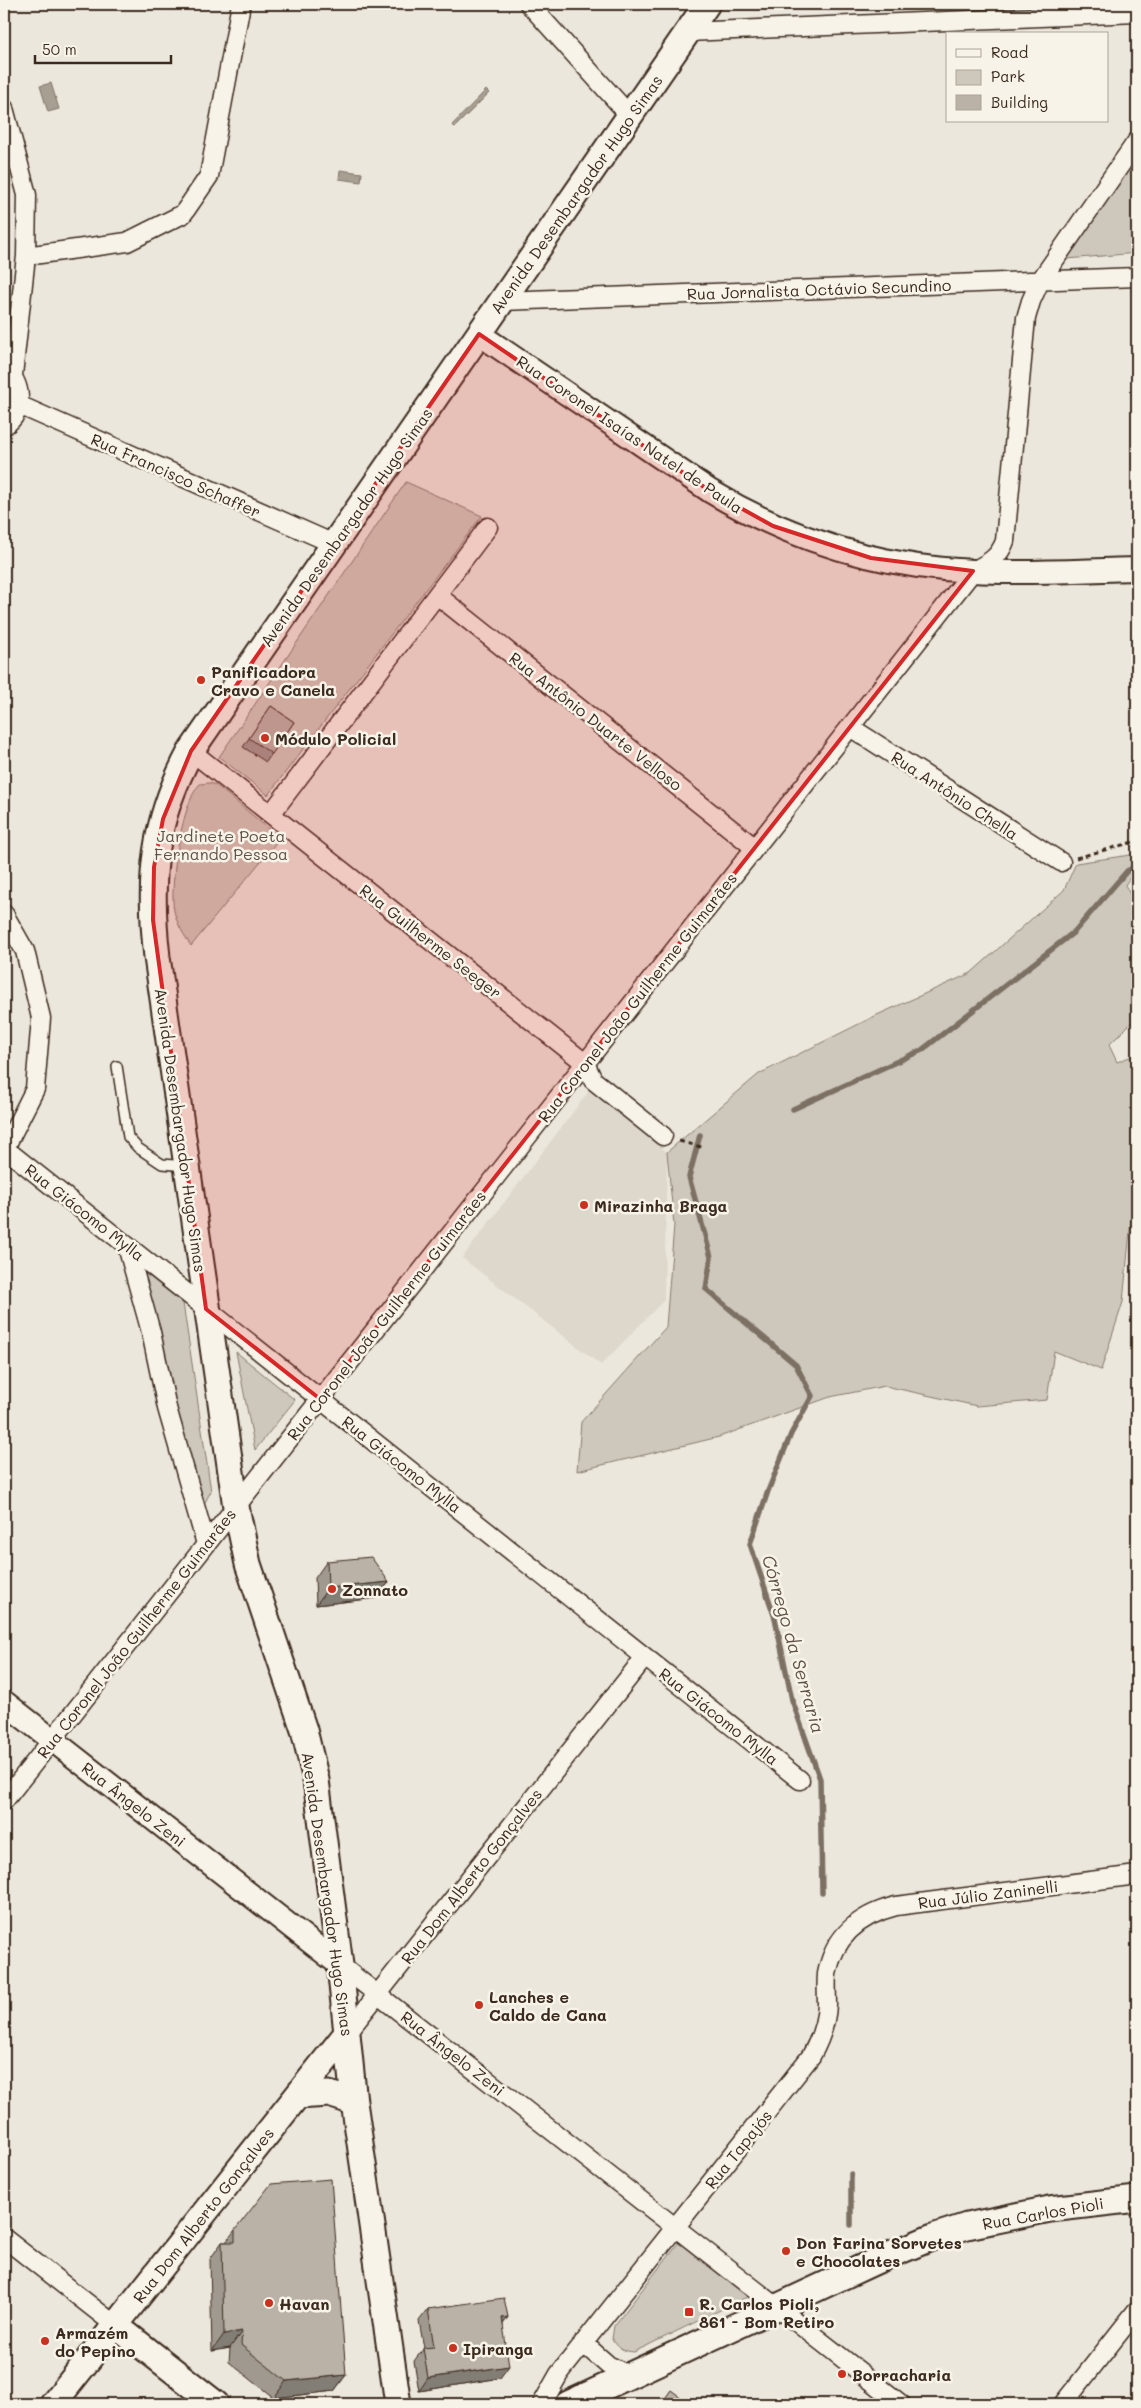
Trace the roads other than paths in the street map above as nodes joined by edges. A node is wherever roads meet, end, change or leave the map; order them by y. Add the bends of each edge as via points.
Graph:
1 (241, 4) edge
2 (529, 4) edge
3 (707, 4) edge
4 (1137, 13) edge
5 (687, 32) junction
6 (4, 108) edge
7 (630, 116) junction
8 (1137, 141) edge
9 (26, 256) junction
10 (1137, 277) edge
11 (1040, 281) junction
12 (502, 301) junction
13 (479, 334) junction
14 (8, 371) edge
15 (19, 405) junction
16 (4, 426) edge
17 (488, 527) dead end
18 (334, 544) junction
19 (1137, 570) edge
20 (973, 572) junction
21 (436, 595) junction
22 (850, 727) junction
23 (191, 751) junction
24 (270, 814) junction
25 (755, 848) junction
26 (1061, 862) road end
27 (4, 914) edge
28 (586, 1063) junction
29 (117, 1066) dead end
30 (664, 1136) road end
31 (4, 1149) edge
32 (186, 1166) junction
33 (127, 1246) junction
34 (206, 1309) junction
35 (320, 1399) junction
36 (236, 1507) junction
37 (206, 1544) junction
38 (645, 1657) junction
39 (4, 1702) edge
40 (52, 1740) junction
41 (800, 1780) dead end
42 (4, 1801) edge
43 (1137, 1875) edge
44 (845, 1933) joint
45 (340, 1964) junction
46 (378, 1994) junction
47 (347, 2033) junction
48 (297, 2096) junction
49 (354, 2102) junction
50 (1137, 2199) edge
51 (675, 2227) junction
52 (4, 2238) edge
53 (777, 2307) junction
54 (1137, 2310) edge
55 (116, 2325) junction
56 (583, 2342) junction
57 (630, 2376) junction
58 (53, 2404) edge
59 (216, 2404) edge
60 (398, 2404) edge
61 (542, 2404) edge
62 (568, 2404) edge
63 (901, 2404) edge
64 (1063, 2404) edge

1 - 9 street via 209,176 183,214 127,242
2 - 7 street
3 - 5 main road, Avenida Desembargador Hugo Simas
4 - 5 street
5 - 7 main road, Avenida Desembargador Hugo Simas
6 - 9 street via 27,196
7 - 12 main road, Avenida Desembargador Hugo Simas
8 - 11 street, Rua Coronel João Guilherme Guimarães
9 - 14 street
10 - 11 street, Rua Jornalista Octávio Secundino
11 - 12 street, Rua Jornalista Octávio Secundino
11 - 20 street, Rua Coronel João Guilherme Guimarães via 1026,318 1005,541 996,558
12 - 13 main road, Avenida Desembargador Hugo Simas
13 - 18 main road, Avenida Desembargador Hugo Simas
13 - 20 street, Rua Coronel Isaías Natel de Paula via 710,491 774,526 871,558
14 - 15 street via 19,390
15 - 16 street
15 - 18 street, Rua Francisco Schaffer
17 - 21 street
18 - 23 main road, Avenida Desembargador Hugo Simas
19 - 20 street, Rua Coronel Isaías Natel de Paula
20 - 22 street, Rua Coronel João Guilherme Guimarães
21 - 24 street
21 - 25 street, Rua Antônio Duarte Velloso
22 - 25 street, Rua Coronel João Guilherme Guimarães
22 - 26 street, Rua Antônio Chella
23 - 24 street, Rua Guilherme Seeger
23 - 32 main road, Avenida Desembargador Hugo Simas via 163,819 151,892
24 - 28 street, Rua Guilherme Seeger
25 - 28 street, Rua Coronel João Guilherme Guimarães
27 - 31 street via 25,951 41,1018 35,1088
28 - 30 street, Rua Guilherme Seeger via 592,1080
28 - 35 street, Rua Coronel João Guilherme Guimarães
29 - 32 lane via 128,1137 162,1164
31 - 33 street, Rua Giácomo Mylla
32 - 34 main road, Avenida Desembargador Hugo Simas
33 - 34 street, Rua Giácomo Mylla
33 - 37 street via 151,1332 167,1408
34 - 35 street, Rua Giácomo Mylla
34 - 36 main road, Avenida Desembargador Hugo Simas
35 - 36 street, Rua Coronel João Guilherme Guimarães
35 - 38 street, Rua Giácomo Mylla
36 - 37 street, Rua Coronel João Guilherme Guimarães
36 - 45 main road, Avenida Desembargador Hugo Simas via 250,1572 310,1752
37 - 40 street, Rua Coronel João Guilherme Guimarães
38 - 41 street, Rua Giácomo Mylla
38 - 46 street, Rua Dom Alberto Gonçalves
39 - 40 street, Rua Ângelo Zeni
40 - 42 street, Rua Coronel João Guilherme Guimarães
40 - 45 street, Rua Ângelo Zeni
43 - 44 street, Rua Júlio Zaninelli via 896,1906 866,1916
44 - 51 street, Rua Tapajós via 830,1961 825,2019 811,2056
45 - 46 street, Rua Ângelo Zeni
45 - 47 main road, Avenida Desembargador Hugo Simas
46 - 47 street, Rua Dom Alberto Gonçalves
46 - 51 street, Rua Ângelo Zeni
47 - 48 main road, Rua Dom Alberto Gonçalves
47 - 49 main road, Avenida Desembargador Hugo Simas
48 - 49 main road via 329,2094
48 - 55 main road, Rua Dom Alberto Gonçalves
49 - 60 main road, Avenida Desembargador Hugo Simas
50 - 53 main road, Rua Carlos Pioli via 1050,2208 967,2226 885,2257
51 - 53 street, Rua Ângelo Zeni
51 - 56 street, Rua Tapajós
52 - 55 street
53 - 57 main road, Rua Carlos Pioli
53 - 63 street, Rua Ângelo Zeni
54 - 64 street
55 - 58 main road, Rua Dom Alberto Gonçalves
55 - 59 main road
56 - 57 street via 608,2365
56 - 61 street, Rua Tapajós
57 - 62 main road, Rua Carlos Pioli

